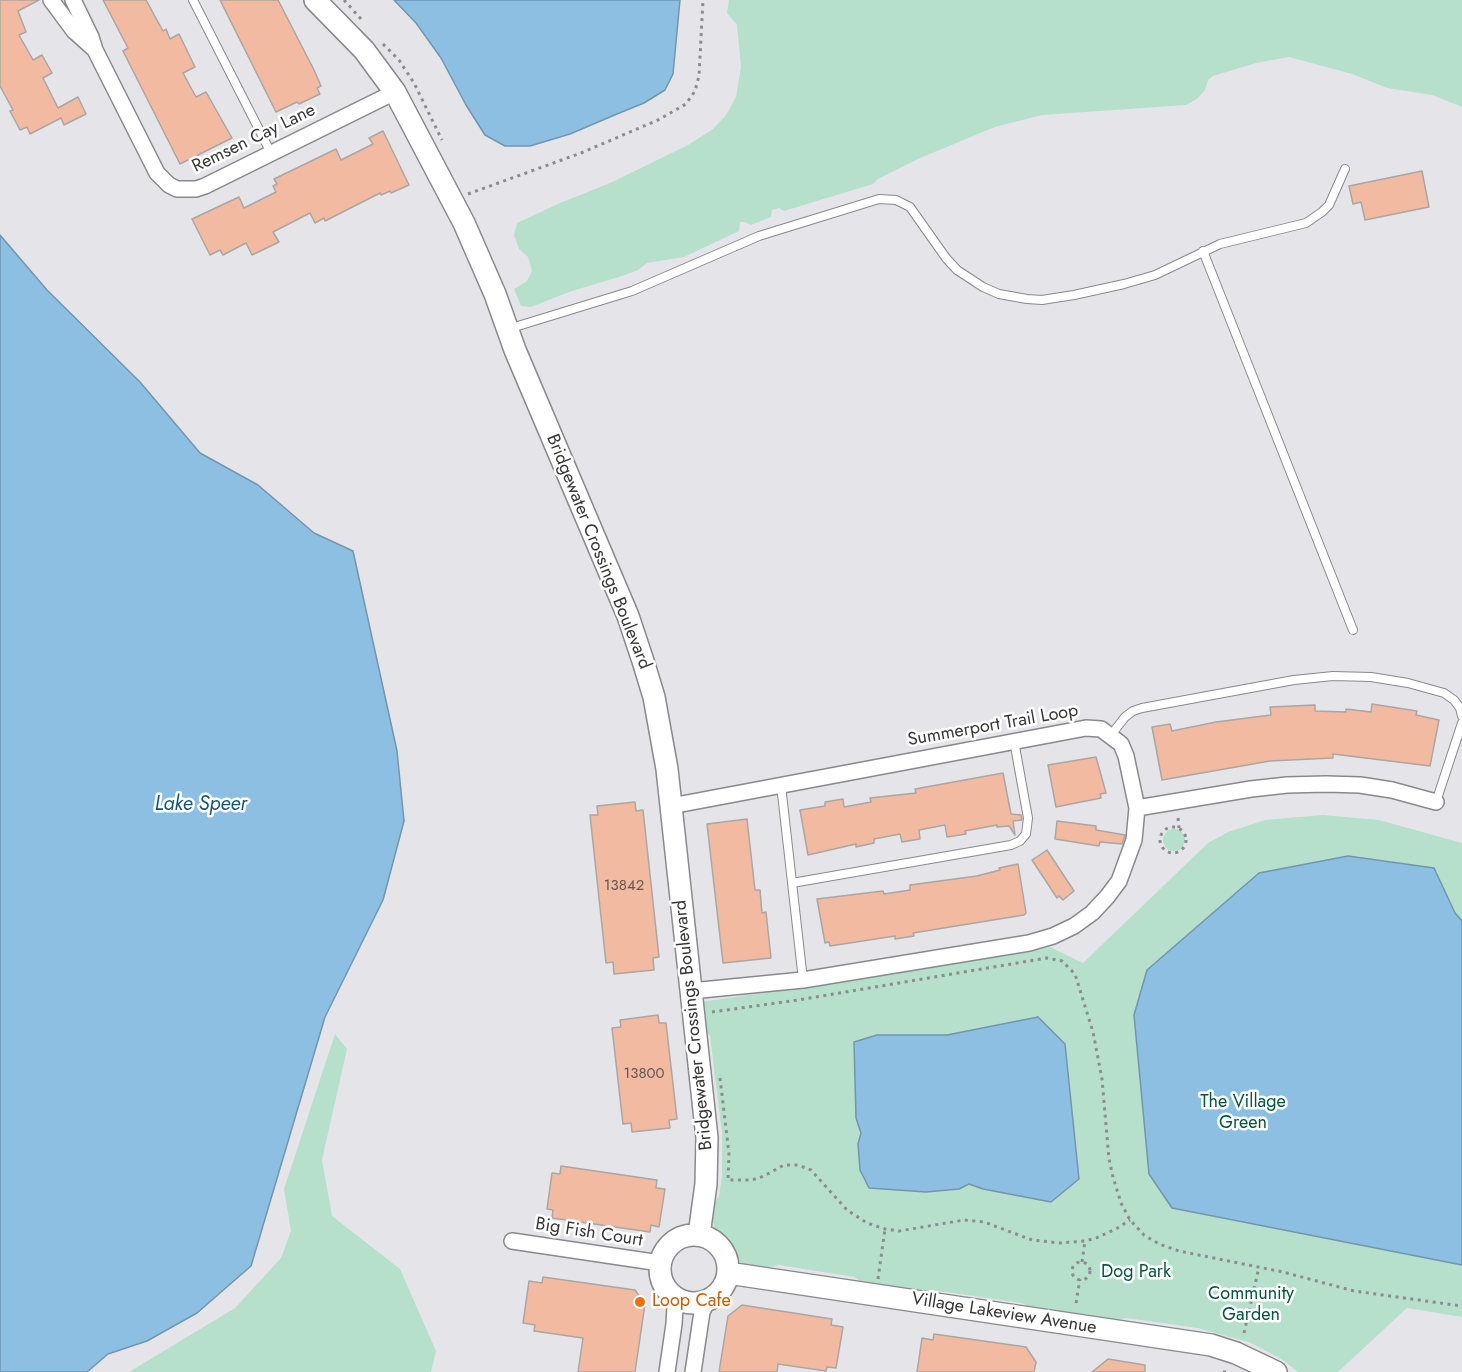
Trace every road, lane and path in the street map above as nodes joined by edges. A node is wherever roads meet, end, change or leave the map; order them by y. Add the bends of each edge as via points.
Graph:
1 (51, 0) edge
2 (73, 0) edge
3 (193, 0) edge
4 (315, 0) edge
5 (703, 0) edge
6 (95, 50) junction
7 (396, 92) junction
8 (271, 153) junction
9 (1345, 169) dead end
10 (468, 194) dead end
11 (1203, 251) junction
12 (507, 329) junction
13 (1353, 630) dead end
14 (1462, 716) edge
15 (1462, 723) edge
16 (1111, 735) junction
17 (1014, 741) junction
18 (781, 785) junction
19 (1436, 802) joint
20 (671, 806) junction
21 (1137, 808) junction
22 (1179, 818) dead end
23 (1179, 828) junction
24 (1150, 842) dead end
25 (1160, 843) junction
26 (792, 883) junction
27 (803, 980) junction
28 (691, 990) junction
29 (712, 1012) dead end
30 (728, 1180) dead end
31 (1130, 1220) junction
32 (885, 1229) junction
33 (699, 1235) junction
34 (512, 1241) dead end
35 (1085, 1241) junction
36 (1082, 1262) junction
37 (660, 1263) junction
38 (1259, 1267) junction
39 (728, 1273) junction
40 (1080, 1279) junction
41 (875, 1295) junction
42 (674, 1296) junction
43 (708, 1300) junction
44 (1076, 1303) dead end
45 (1462, 1306) edge
46 (1245, 1333) dead end
47 (667, 1372) edge
48 (693, 1372) edge
49 (1276, 1372) edge

1 - 6 street, Remsen Cay Lane via 74,32
2 - 6 street, Remsen Cay Lane
3 - 8 lane
4 - 7 street, Bridgewater Crossings Boulevard via 364,50
5 - 10 path via 699,76 686,104 592,149
6 - 8 street, Remsen Cay Lane via 157,172 169,186 196,189
7 - 8 street, Remsen Cay Lane
7 - 12 street, Bridgewater Crossings Boulevard via 464,223
9 - 11 lane via 1329,205 1315,218
11 - 12 lane via 1168,270 1124,284 1059,298 1012,297 983,287 957,270 910,207 896,200 879,199 759,236 632,291
11 - 13 lane
12 - 20 street, Bridgewater Crossings Boulevard via 628,616 654,697
14 - 16 lane via 1454,700 1444,693 1408,683 1333,676 1142,708 1125,717
15 - 19 lane
16 - 17 street, Summerport Trail Loop via 1101,729 1086,728
16 - 21 street via 1126,756
17 - 18 street, Summerport Trail Loop
17 - 26 lane via 1028,818 1026,834 1020,841
18 - 20 street, Summerport Trail Loop
18 - 26 lane
19 - 21 street via 1359,785 1316,784 1251,789
20 - 28 street, Bridgewater Crossings Boulevard
21 - 27 street via 1134,840 1119,881 1092,913 1074,926 1029,943
22 - 23 path
23 - 25 path via 1164,831
23 - 25 path via 1187,838 1182,850 1169,853
24 - 25 path
26 - 27 lane
27 - 28 street
28 - 33 street, Bridgewater Crossings Boulevard via 707,1138
29 - 31 path via 1047,958 1062,961 1075,974 1087,1009 1102,1079 1111,1168
30 - 32 path via 752,1180 784,1165 798,1165 811,1170 847,1210
31 - 35 path
31 - 38 path via 1159,1244
32 - 35 path via 908,1230 964,1220 992,1224 1048,1243
32 - 41 path
33 - 37 street via 674,1241
33 - 39 street via 721,1248
34 - 37 street, Big Fish Court
35 - 36 path
36 - 40 path via 1073,1268
36 - 40 path via 1090,1272
37 - 42 street via 663,1281
38 - 45 path via 1380,1296
38 - 46 path
39 - 41 street, Village Lakeview Avenue
39 - 43 street via 721,1289
40 - 44 path
41 - 49 street, Village Lakeview Avenue via 1211,1345
42 - 43 street via 690,1302
42 - 47 street
43 - 48 street via 700,1320

